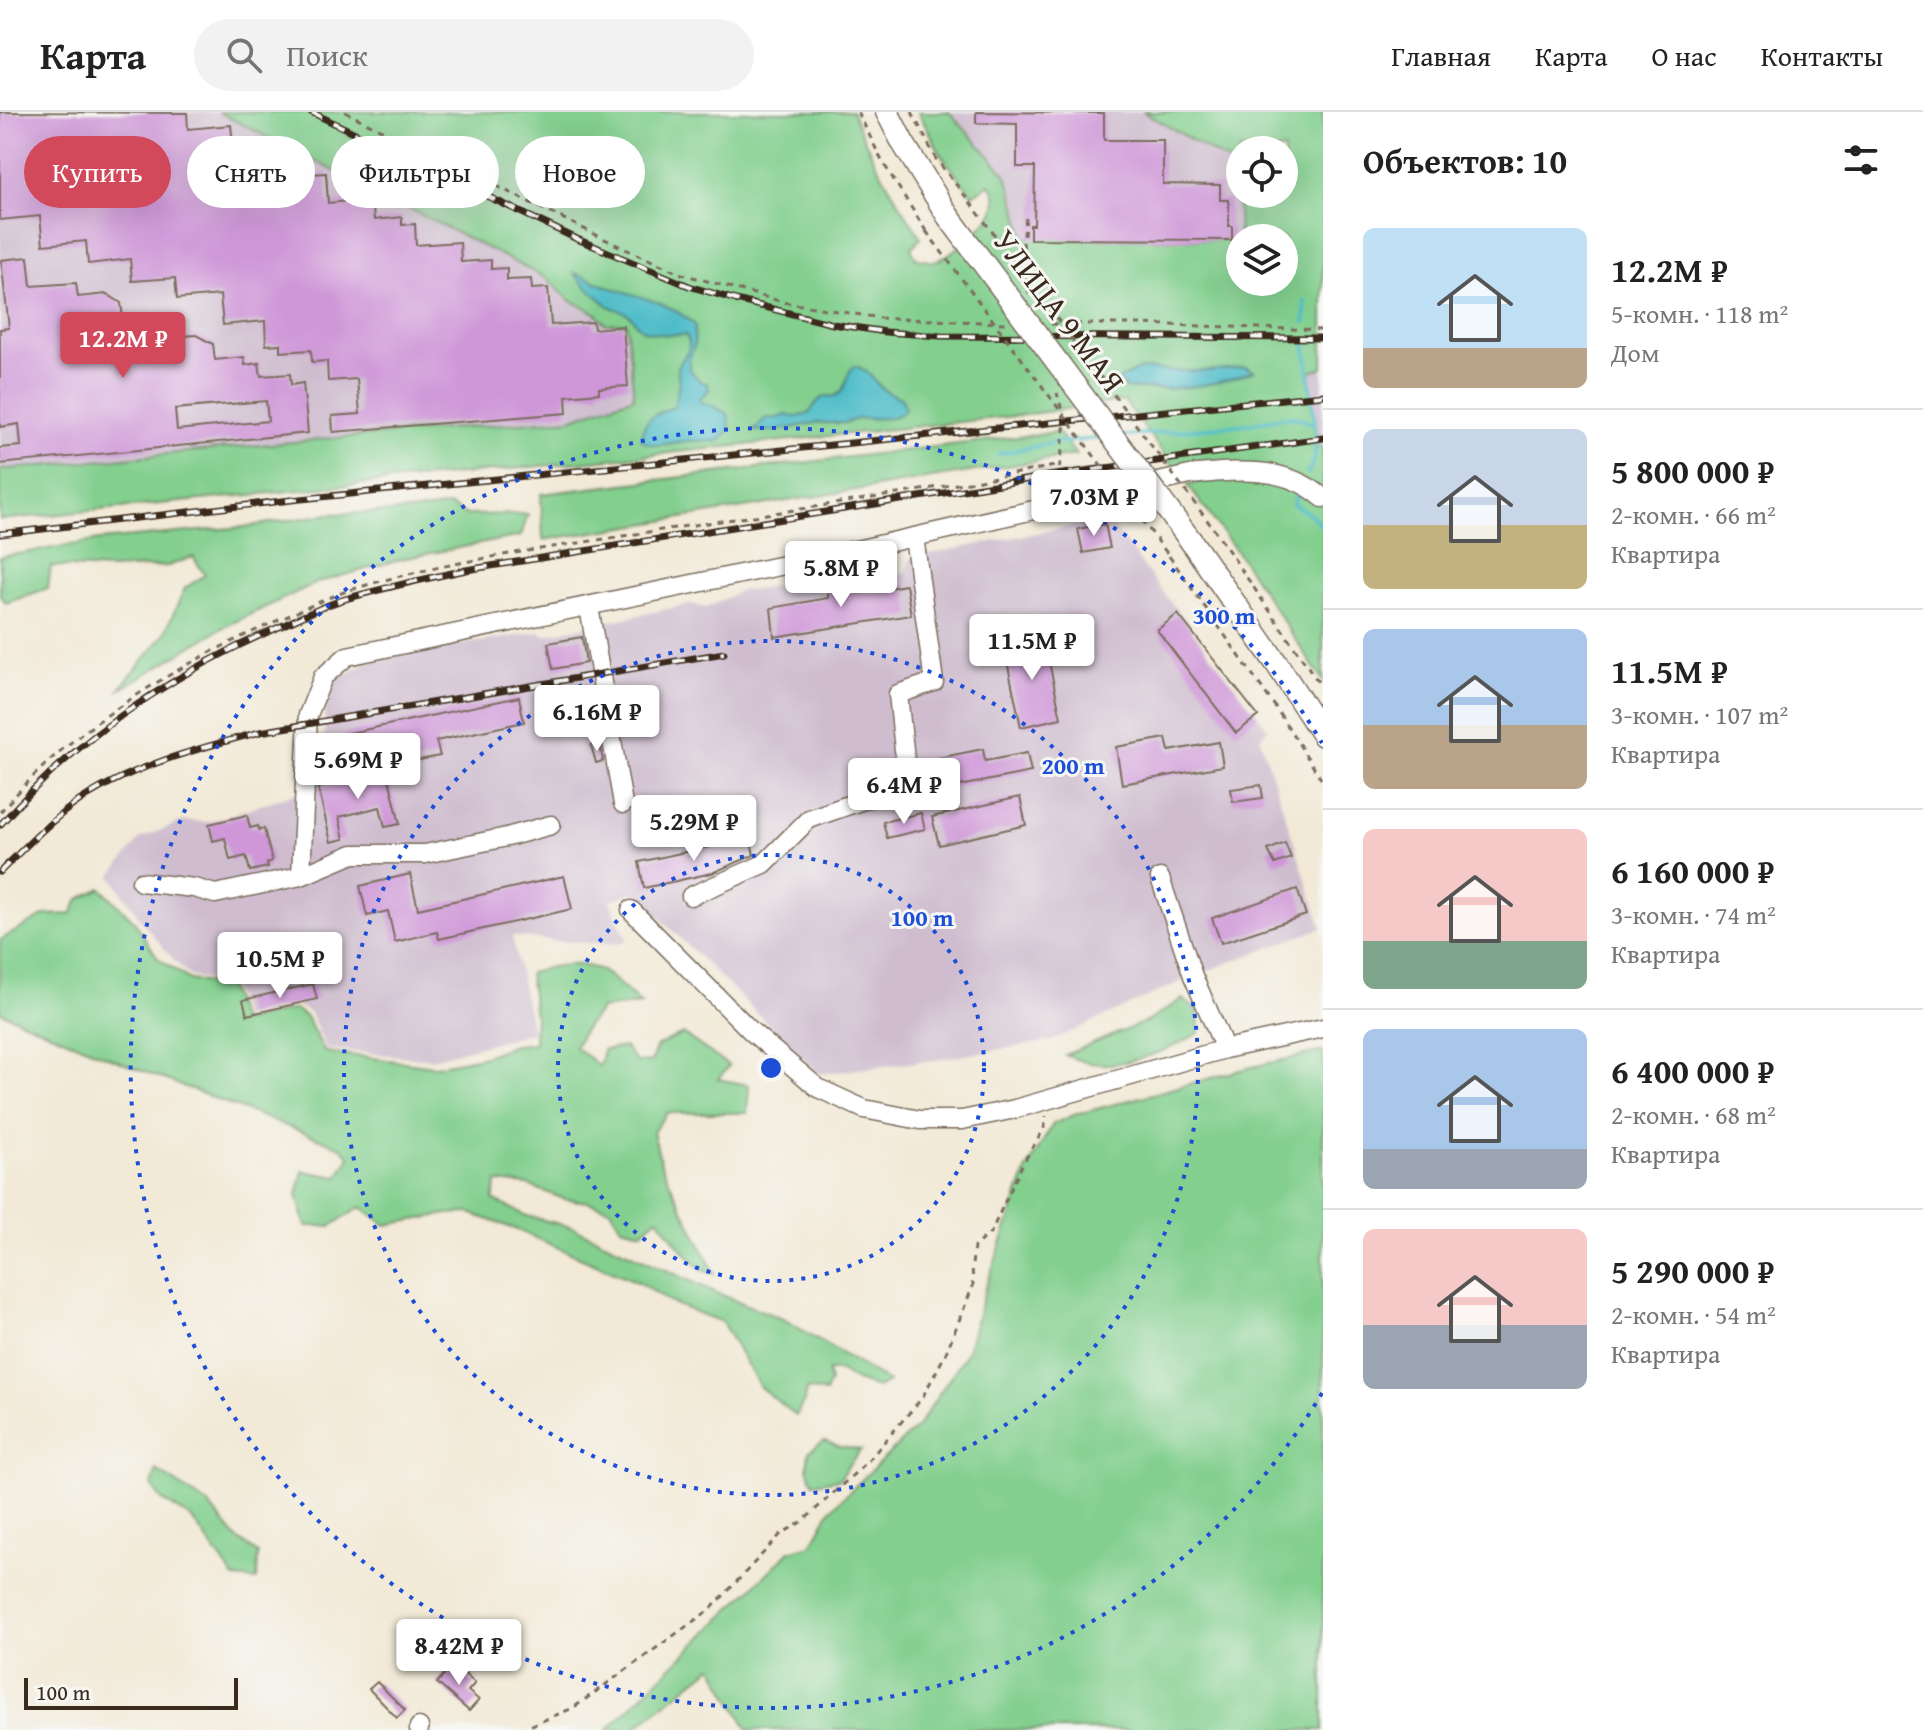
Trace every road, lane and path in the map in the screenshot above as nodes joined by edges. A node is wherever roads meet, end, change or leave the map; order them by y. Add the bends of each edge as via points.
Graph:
1 (345, 112) edge
2 (858, 112) edge
3 (887, 112) edge
4 (912, 112) edge
5 (1007, 323) dead end
6 (1051, 324) dead end
7 (1323, 330) edge
8 (1064, 432) dead end
9 (1059, 465) junction
10 (1323, 498) edge
11 (1051, 506) junction
12 (914, 537) junction
13 (589, 607) junction
14 (1323, 689) edge
15 (1323, 735) edge
16 (1323, 782) edge
17 (623, 804) dead end
18 (0, 812) edge
19 (551, 825) dead end
20 (301, 876) junction
21 (1160, 878) dead end
22 (141, 882) dead end
23 (691, 896) dead end
24 (631, 910) dead end
25 (1323, 1028) edge
26 (1225, 1049) junction
27 (1046, 1100) junction
28 (520, 1730) edge

1 - 5 path via 682,274 783,302 880,318
2 - 16 path, bridge via 926,231 1169,556
3 - 15 main road, УЛИЦА 9 МАЯ, bridge via 948,216 1191,541
4 - 14 path, bridge via 936,159 1213,528
6 - 7 path
8 - 9 path
9 - 11 path
9 - 18 path via 545,548 436,568 343,593 211,651 150,687 63,749
10 - 11 lane via 1296,480 1232,470
11 - 12 lane
12 - 13 lane
12 - 23 lane via 934,682 898,694 908,787 809,819 764,864
13 - 17 lane
13 - 20 lane via 347,656 323,677 308,715
19 - 20 lane via 425,854 353,854
20 - 22 lane via 215,894
21 - 26 lane
24 - 27 lane via 752,1032 818,1088 864,1109 920,1120 962,1120
25 - 26 lane
26 - 27 lane
27 - 28 path via 1044,1129 991,1232 974,1247 973,1286 922,1398 867,1462 803,1521 781,1534 712,1608 573,1708

